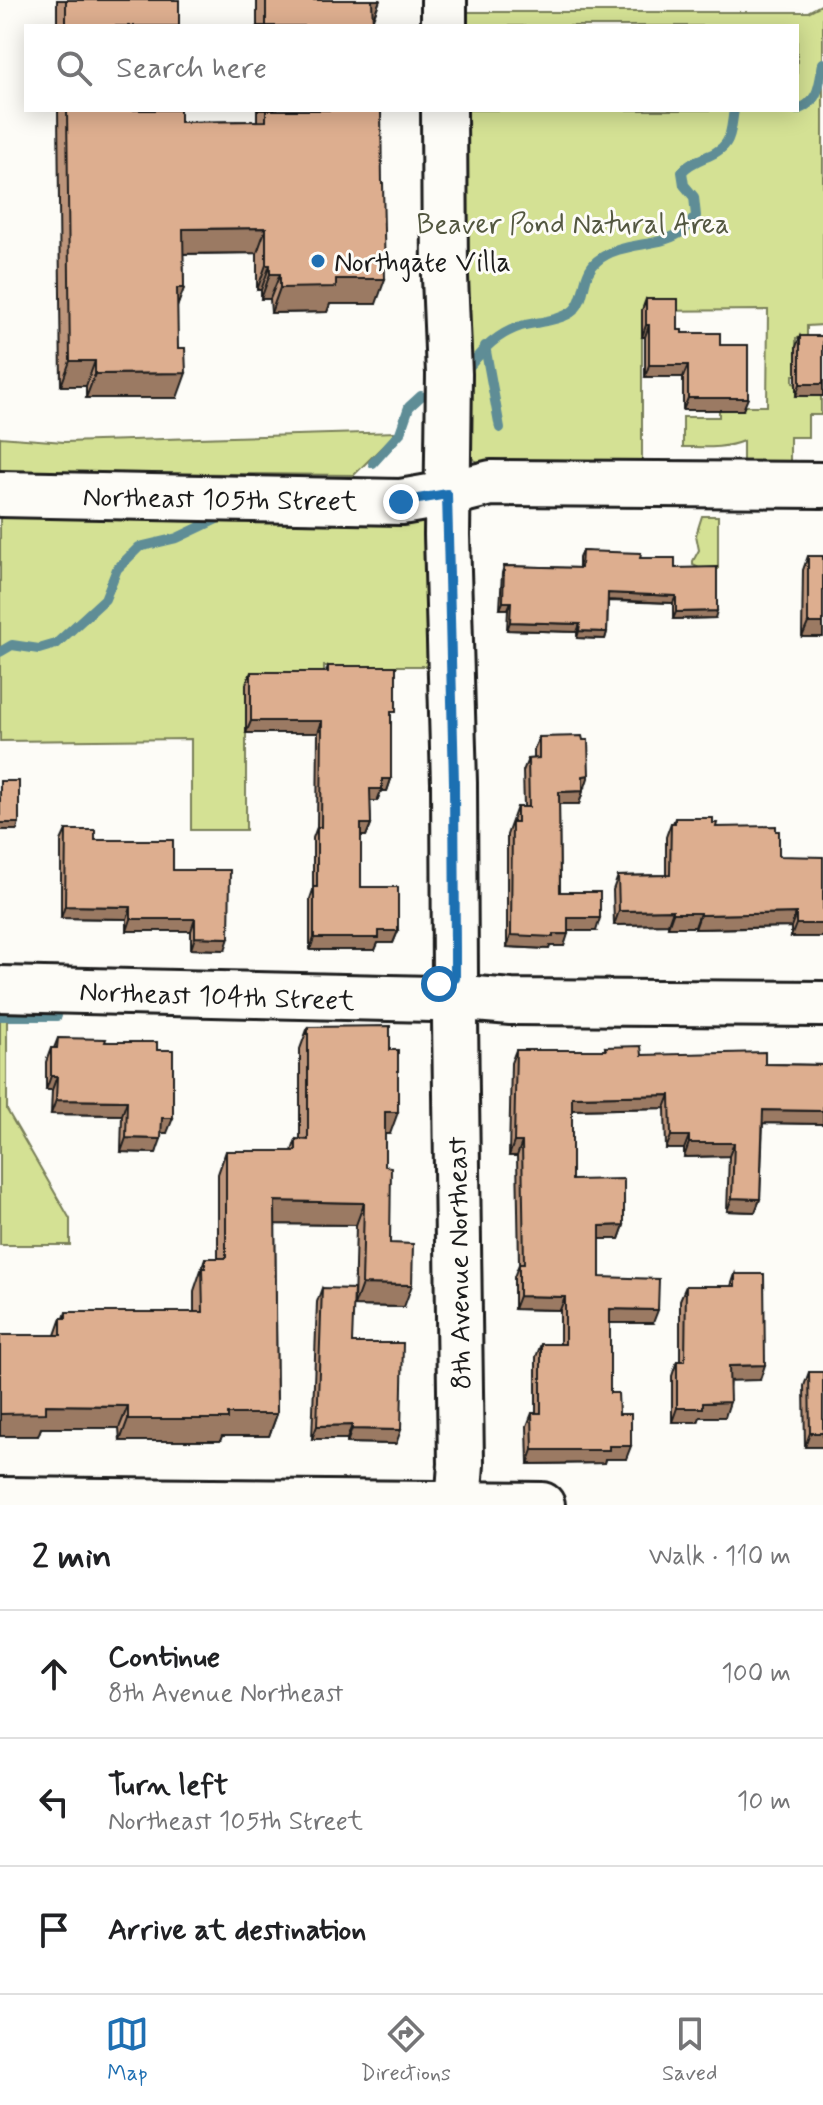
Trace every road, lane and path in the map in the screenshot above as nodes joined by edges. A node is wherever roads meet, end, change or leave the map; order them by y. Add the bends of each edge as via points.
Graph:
1 (444, 0) edge
2 (444, 24) edge
3 (444, 112) edge
4 (823, 485) edge
5 (0, 494) edge
6 (447, 494) junction
7 (0, 989) edge
8 (455, 999) junction
9 (823, 1004) edge
10 (0, 1500) edge
11 (458, 1504) edge
12 (542, 1505) edge

1 - 2 street
3 - 6 street, 8th Avenue Northeast
4 - 6 street, Northeast 105th Street via 491,483
5 - 6 street, Northeast 105th Street via 401,502
6 - 8 street, 8th Avenue Northeast
7 - 8 street, Northeast 104th Street
8 - 9 street, Northeast 104th Street
8 - 11 street, 8th Avenue Northeast
10 - 11 street
11 - 12 street

